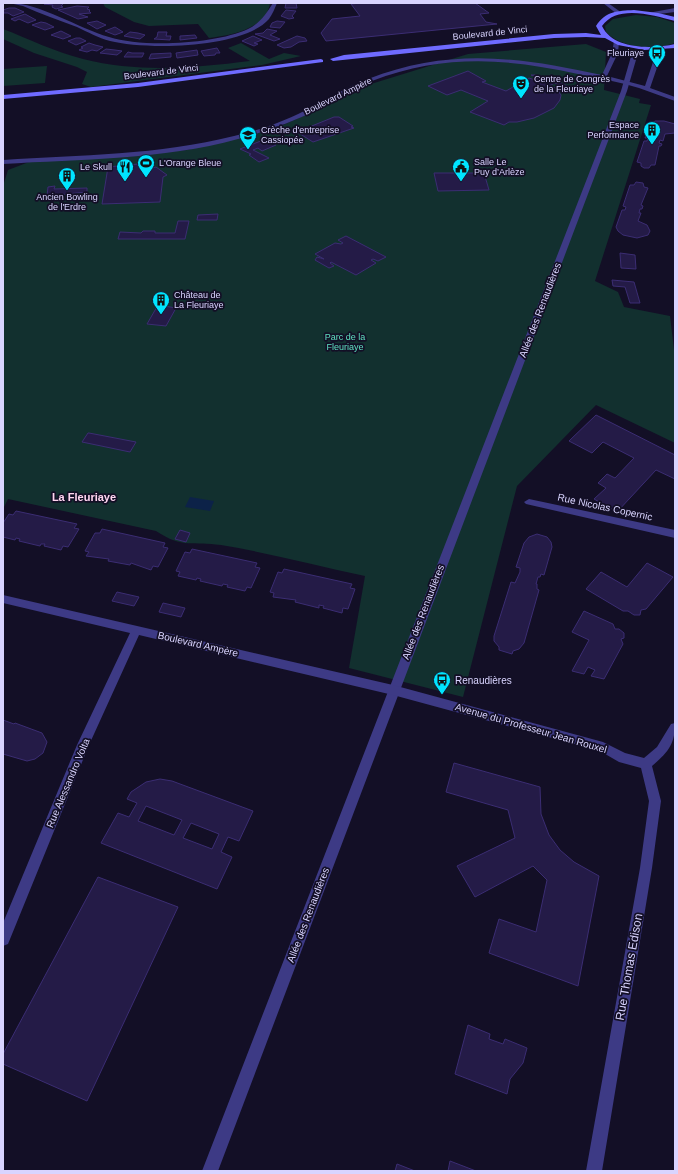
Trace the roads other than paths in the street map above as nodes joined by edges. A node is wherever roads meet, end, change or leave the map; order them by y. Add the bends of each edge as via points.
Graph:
1 (12, 3) edge
2 (274, 3) edge
3 (605, 3) edge
4 (3, 4) edge
5 (23, 4) edge
6 (675, 10) edge
7 (619, 13) junction
8 (651, 13) junction
9 (675, 19) edge
10 (595, 27) junction
11 (554, 36) junction
12 (607, 37) junction
13 (616, 42) junction
14 (675, 46) edge
15 (664, 48) junction
16 (635, 53) dead end
17 (604, 77) junction
18 (626, 82) junction
19 (648, 89) junction
20 (3, 97) edge
21 (675, 99) edge
22 (3, 162) edge
23 (530, 502) dead end
24 (675, 534) edge
25 (3, 598) edge
26 (136, 629) junction
27 (393, 690) junction
28 (675, 728) edge
29 (646, 764) junction
30 (3, 939) edge
31 (210, 1171) edge
32 (594, 1171) edge

1 - 4 street
1 - 5 street
2 - 5 street via 264,20 242,33 209,41 170,45 130,43 104,38
3 - 7 street
6 - 8 street
7 - 8 main road
7 - 10 main road via 607,17
8 - 9 main road
10 - 11 main road, Boulevard de Vinci
10 - 12 main road
11 - 12 main road, Boulevard de Vinci
11 - 20 main road, Boulevard de Vinci via 344,57 330,62 138,85
12 - 13 main road
13 - 15 main road via 642,48
13 - 17 street via 615,53
14 - 15 main road
15 - 19 street via 657,59
16 - 18 street, Allée des Renaudières
17 - 18 street, Boulevard Ampère
17 - 22 street, Boulevard Ampère via 515,60 485,58 432,62 381,76 283,122 226,140 127,156
18 - 19 street
18 - 27 street, Allée des Renaudières
19 - 21 street
23 - 24 street, Rue Nicolas Copernic
25 - 26 street, Boulevard Ampère
26 - 27 street, Boulevard Ampère
26 - 30 street, Rue Alessandro Volta via 83,745
27 - 29 street, Avenue du Professeur Jean Rouxel via 596,745 623,758
27 - 31 street, Allée des Renaudières
28 - 29 street via 661,751
29 - 32 street, Rue Thomas Edison via 655,801 646,868

